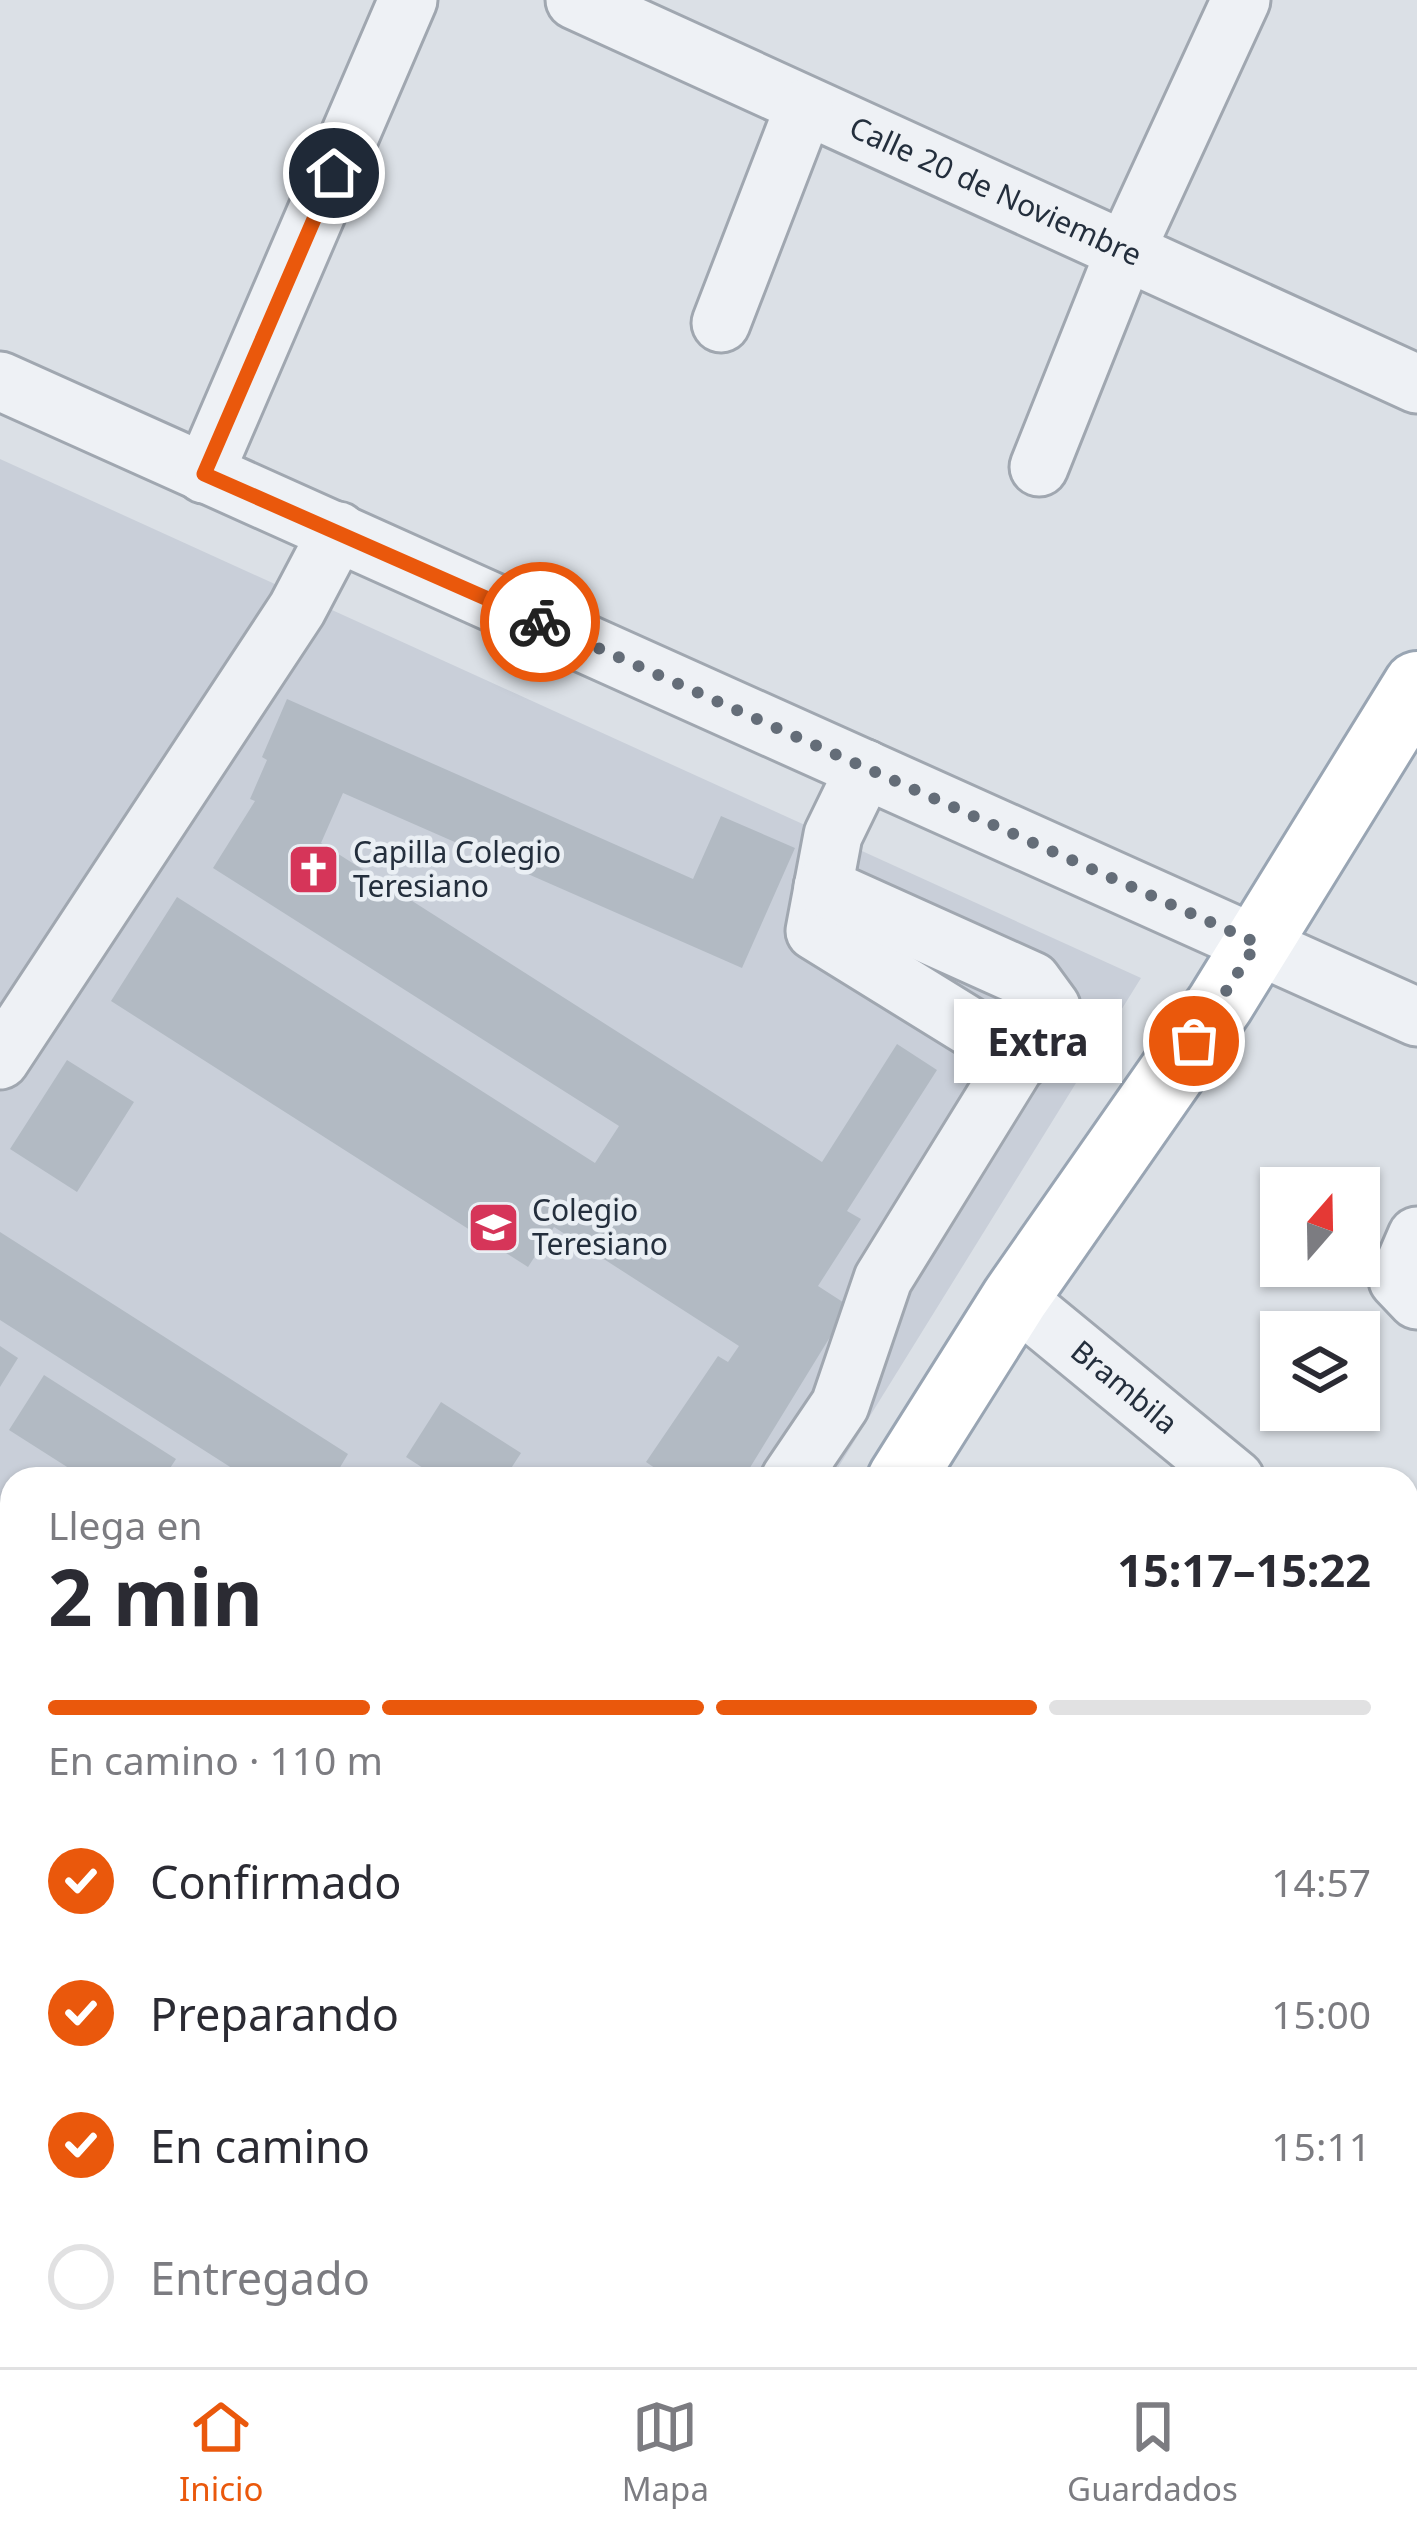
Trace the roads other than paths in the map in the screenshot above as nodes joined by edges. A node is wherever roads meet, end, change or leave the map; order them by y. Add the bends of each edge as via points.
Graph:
1 (408, 0) edge
2 (575, 0) edge
3 (1241, 0) edge
4 (804, 108) junction
5 (1124, 254) junction
6 (721, 323) dead end
7 (0, 381) edge
8 (1417, 384) edge
9 (1039, 467) dead end
10 (204, 474) junction
11 (338, 531) junction
12 (1417, 685) edge
13 (865, 769) junction
14 (1257, 943) junction
15 (1417, 1017) edge
16 (0, 1060) edge
17 (1417, 1236) edge
18 (1015, 1298) junction
19 (1417, 1300) edge
20 (798, 1467) edge
21 (909, 1467) edge
22 (1219, 1467) edge

1 - 10 street
2 - 4 street, Calle 20 de Noviembre
3 - 5 street
4 - 5 street, Calle 20 de Noviembre
4 - 6 street
5 - 8 street, Calle 20 de Noviembre
5 - 9 street
7 - 10 street
10 - 11 street
11 - 13 street
11 - 16 street via 297,609
12 - 14 main road
13 - 14 street
13 - 20 street via 833,836 815,931 1022,1059 884,1279 840,1405
14 - 15 street
14 - 18 main road
17 - 19 street via 1398,1269
18 - 21 main road
18 - 22 street, Brambila

